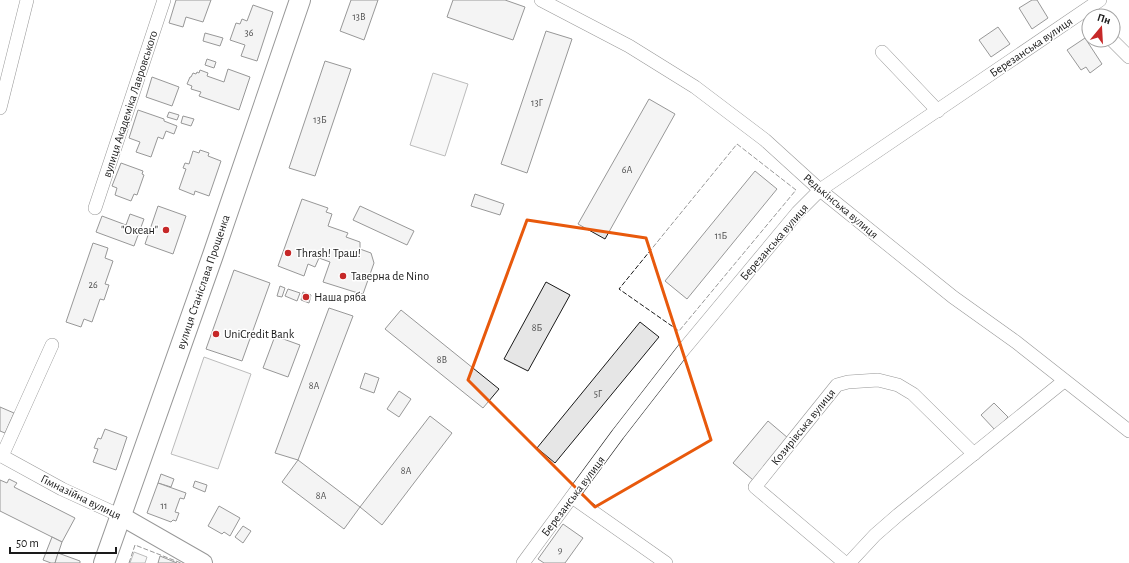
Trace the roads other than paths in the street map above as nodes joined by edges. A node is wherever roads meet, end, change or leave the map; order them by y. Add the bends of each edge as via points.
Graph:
1 (27, 0) edge
2 (164, 0) edge
3 (300, 0) edge
4 (541, 0) edge
5 (1100, 0) edge
6 (1092, 8) edge
7 (1081, 17) edge
8 (1120, 48) edge
9 (882, 52) dead end
10 (1129, 57) edge
11 (0, 108) edge
12 (938, 110) junction
13 (820, 190) junction
14 (96, 208) dead end
15 (52, 345) dead end
16 (1064, 381) junction
17 (1129, 431) edge
18 (974, 454) junction
19 (1, 455) edge
20 (572, 497) junction
21 (121, 516) junction
22 (104, 563) edge
23 (204, 563) edge
24 (523, 563) edge
25 (666, 563) edge
26 (845, 563) edge
27 (849, 563) edge

1 - 11 street
2 - 14 street, вулиця Академіка Лавровського
3 - 21 main road, вулиця Станіслава Прощенка
4 - 13 street, Редькінська вулиця via 630,46 695,87 765,140
5 - 6 street, Березанська вулиця
7 - 12 street, Березанська вулиця
8 - 10 street
9 - 12 street
12 - 13 street, Березанська вулиця
13 - 16 street, Редькінська вулиця
13 - 20 street, Березанська вулиця via 798,212 684,349
15 - 19 street
16 - 17 street, Редькінська вулиця
16 - 18 street
18 - 26 street, Козирівська вулиця via 912,394 898,385 878,380 837,385 755,487
18 - 27 street via 875,535
19 - 21 street, Гімназійна вулиця via 62,489
20 - 24 street, Березанська вулиця
20 - 25 street
21 - 22 main road, вулиця Станіслава Прощенка
21 - 23 street, Гімназійна вулиця

